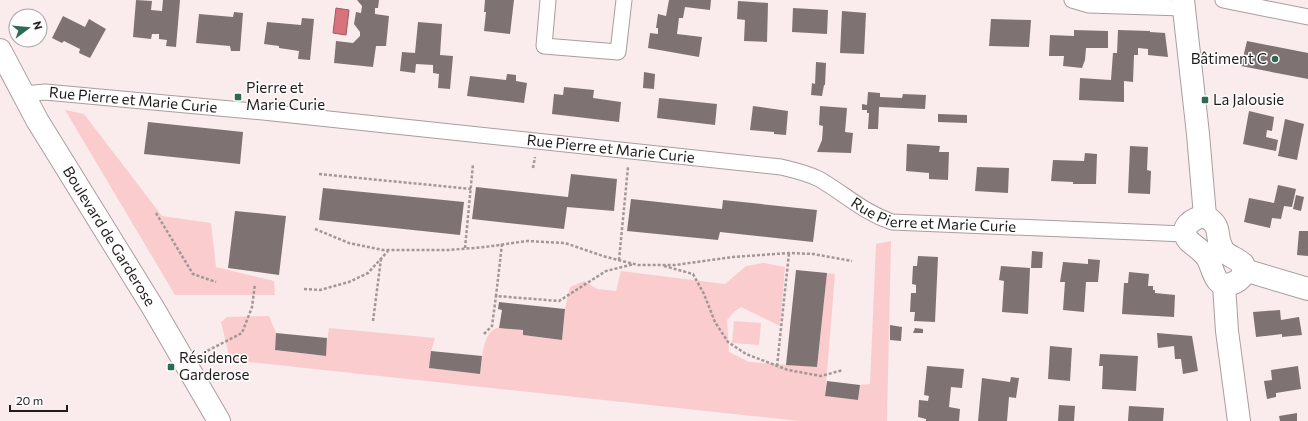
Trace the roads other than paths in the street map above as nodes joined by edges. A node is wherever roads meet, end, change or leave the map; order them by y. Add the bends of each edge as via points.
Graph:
1 (548, 0) edge
2 (624, 0) edge
3 (1072, 0) edge
4 (1223, 0) edge
5 (1183, 4) edge
6 (1308, 17) edge
7 (0, 50) edge
8 (24, 96) junction
9 (1205, 216) junction
10 (1185, 234) junction
11 (1244, 270) junction
12 (1224, 284) junction
13 (1308, 289) edge
14 (219, 421) edge
15 (1239, 421) edge

1 - 2 street via 544,46 618,52
3 - 5 street via 1089,5
4 - 6 street
5 - 9 street
7 - 8 street, Boulevard de Garderose
8 - 10 street, Rue Pierre et Marie Curie via 45,92 252,111 781,167 819,179 876,216 892,222
8 - 14 street, Boulevard de Garderose via 164,325
9 - 10 street via 1195,218 1189,223
9 - 11 street via 1213,220 1217,226 1223,251 1238,259
10 - 12 street via 1189,241 1206,255 1214,277
11 - 12 street via 1244,275 1239,281
11 - 13 street
12 - 15 street via 1227,331

